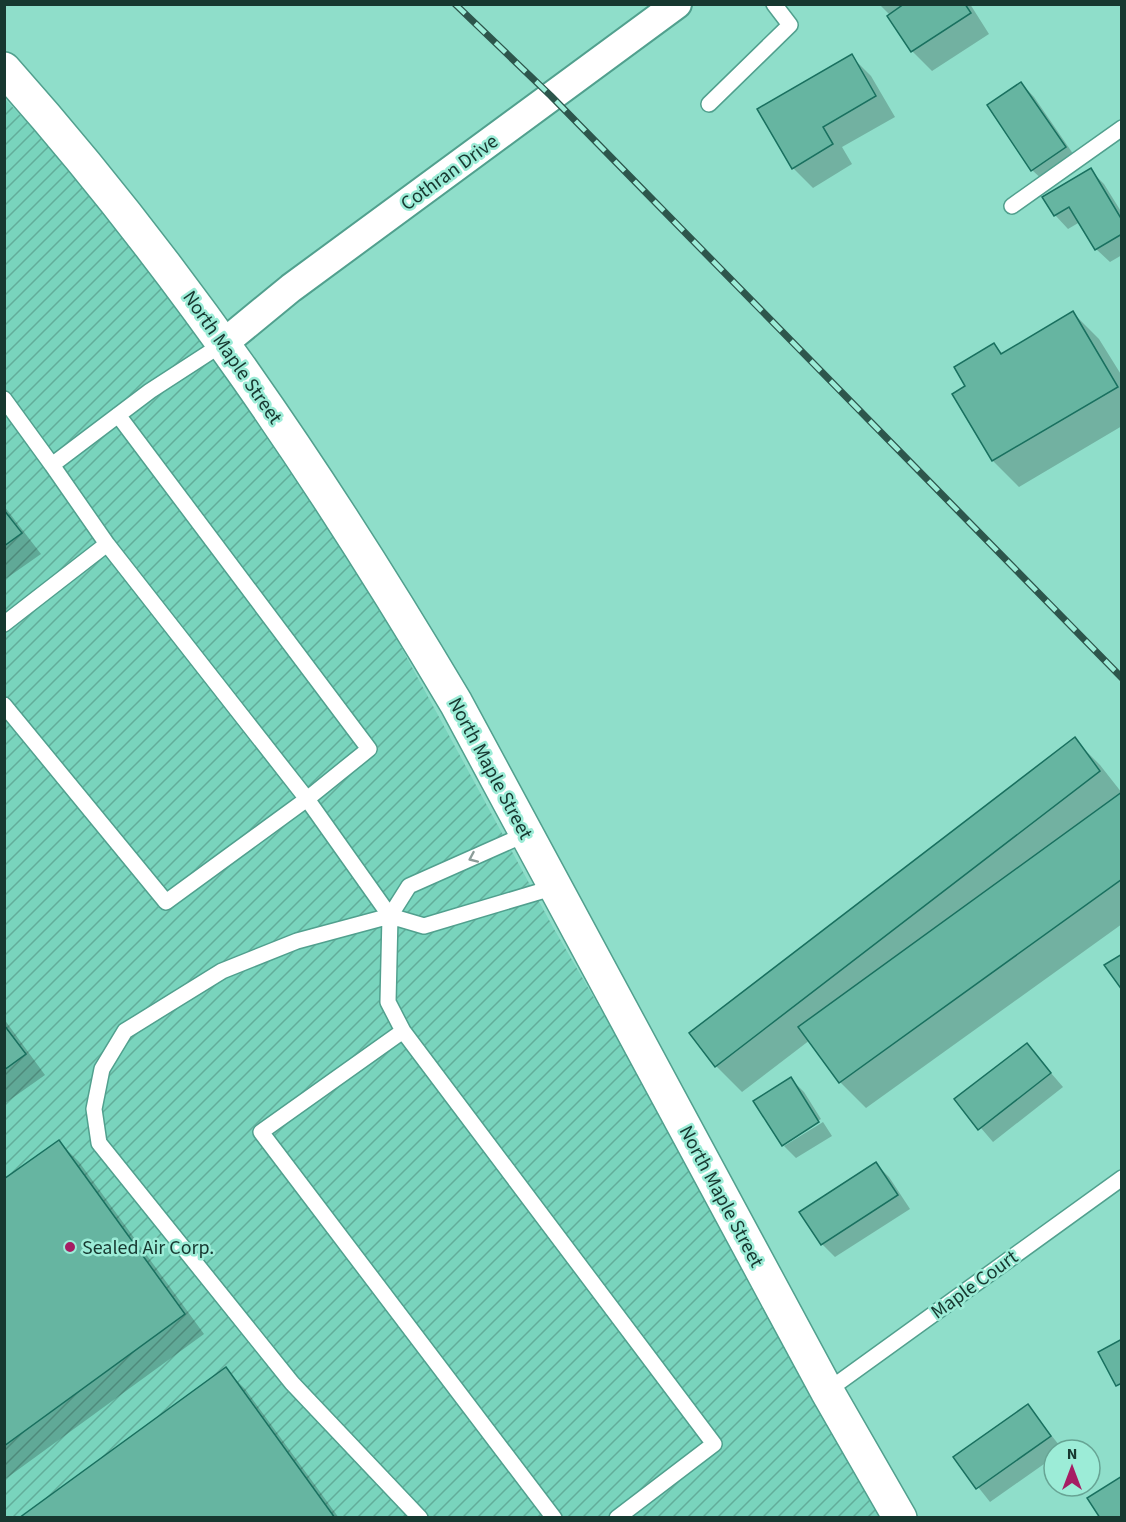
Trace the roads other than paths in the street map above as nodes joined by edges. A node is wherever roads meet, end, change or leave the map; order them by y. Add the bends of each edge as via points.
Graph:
1 (677, 4) edge
2 (774, 4) edge
3 (4, 69) edge
4 (709, 104) dead end
5 (1122, 129) edge
6 (1012, 206) dead end
7 (224, 343) junction
8 (4, 399) edge
9 (118, 415) junction
10 (52, 465) junction
11 (107, 544) junction
12 (4, 624) edge
13 (4, 705) edge
14 (308, 799) junction
15 (526, 834) junction
16 (555, 887) junction
17 (390, 916) junction
18 (403, 1031) junction
19 (1122, 1178) edge
20 (827, 1391) junction
21 (420, 1518) edge
22 (554, 1518) edge
23 (617, 1518) edge
24 (900, 1518) edge

1 - 7 street, Cothran Drive via 291,288
2 - 4 lane via 790,25
3 - 7 street, North Maple Street via 157,250
5 - 6 lane
7 - 9 lane
7 - 15 street, North Maple Street via 391,594 456,703
8 - 10 lane
9 - 10 lane
9 - 14 lane via 369,749
10 - 11 lane
11 - 12 lane
11 - 14 lane
13 - 14 lane via 166,902
14 - 17 lane
15 - 16 street, North Maple Street
15 -> 17 lane via 409,886
16 - 17 lane via 423,926
16 - 20 street, North Maple Street
17 - 18 lane via 388,1002
17 - 21 lane via 297,940 222,971 125,1031 102,1070 94,1108 99,1143 292,1383
18 - 22 lane via 261,1132
18 - 23 lane via 714,1444
19 - 20 lane, Maple Court
20 - 24 street, North Maple Street

